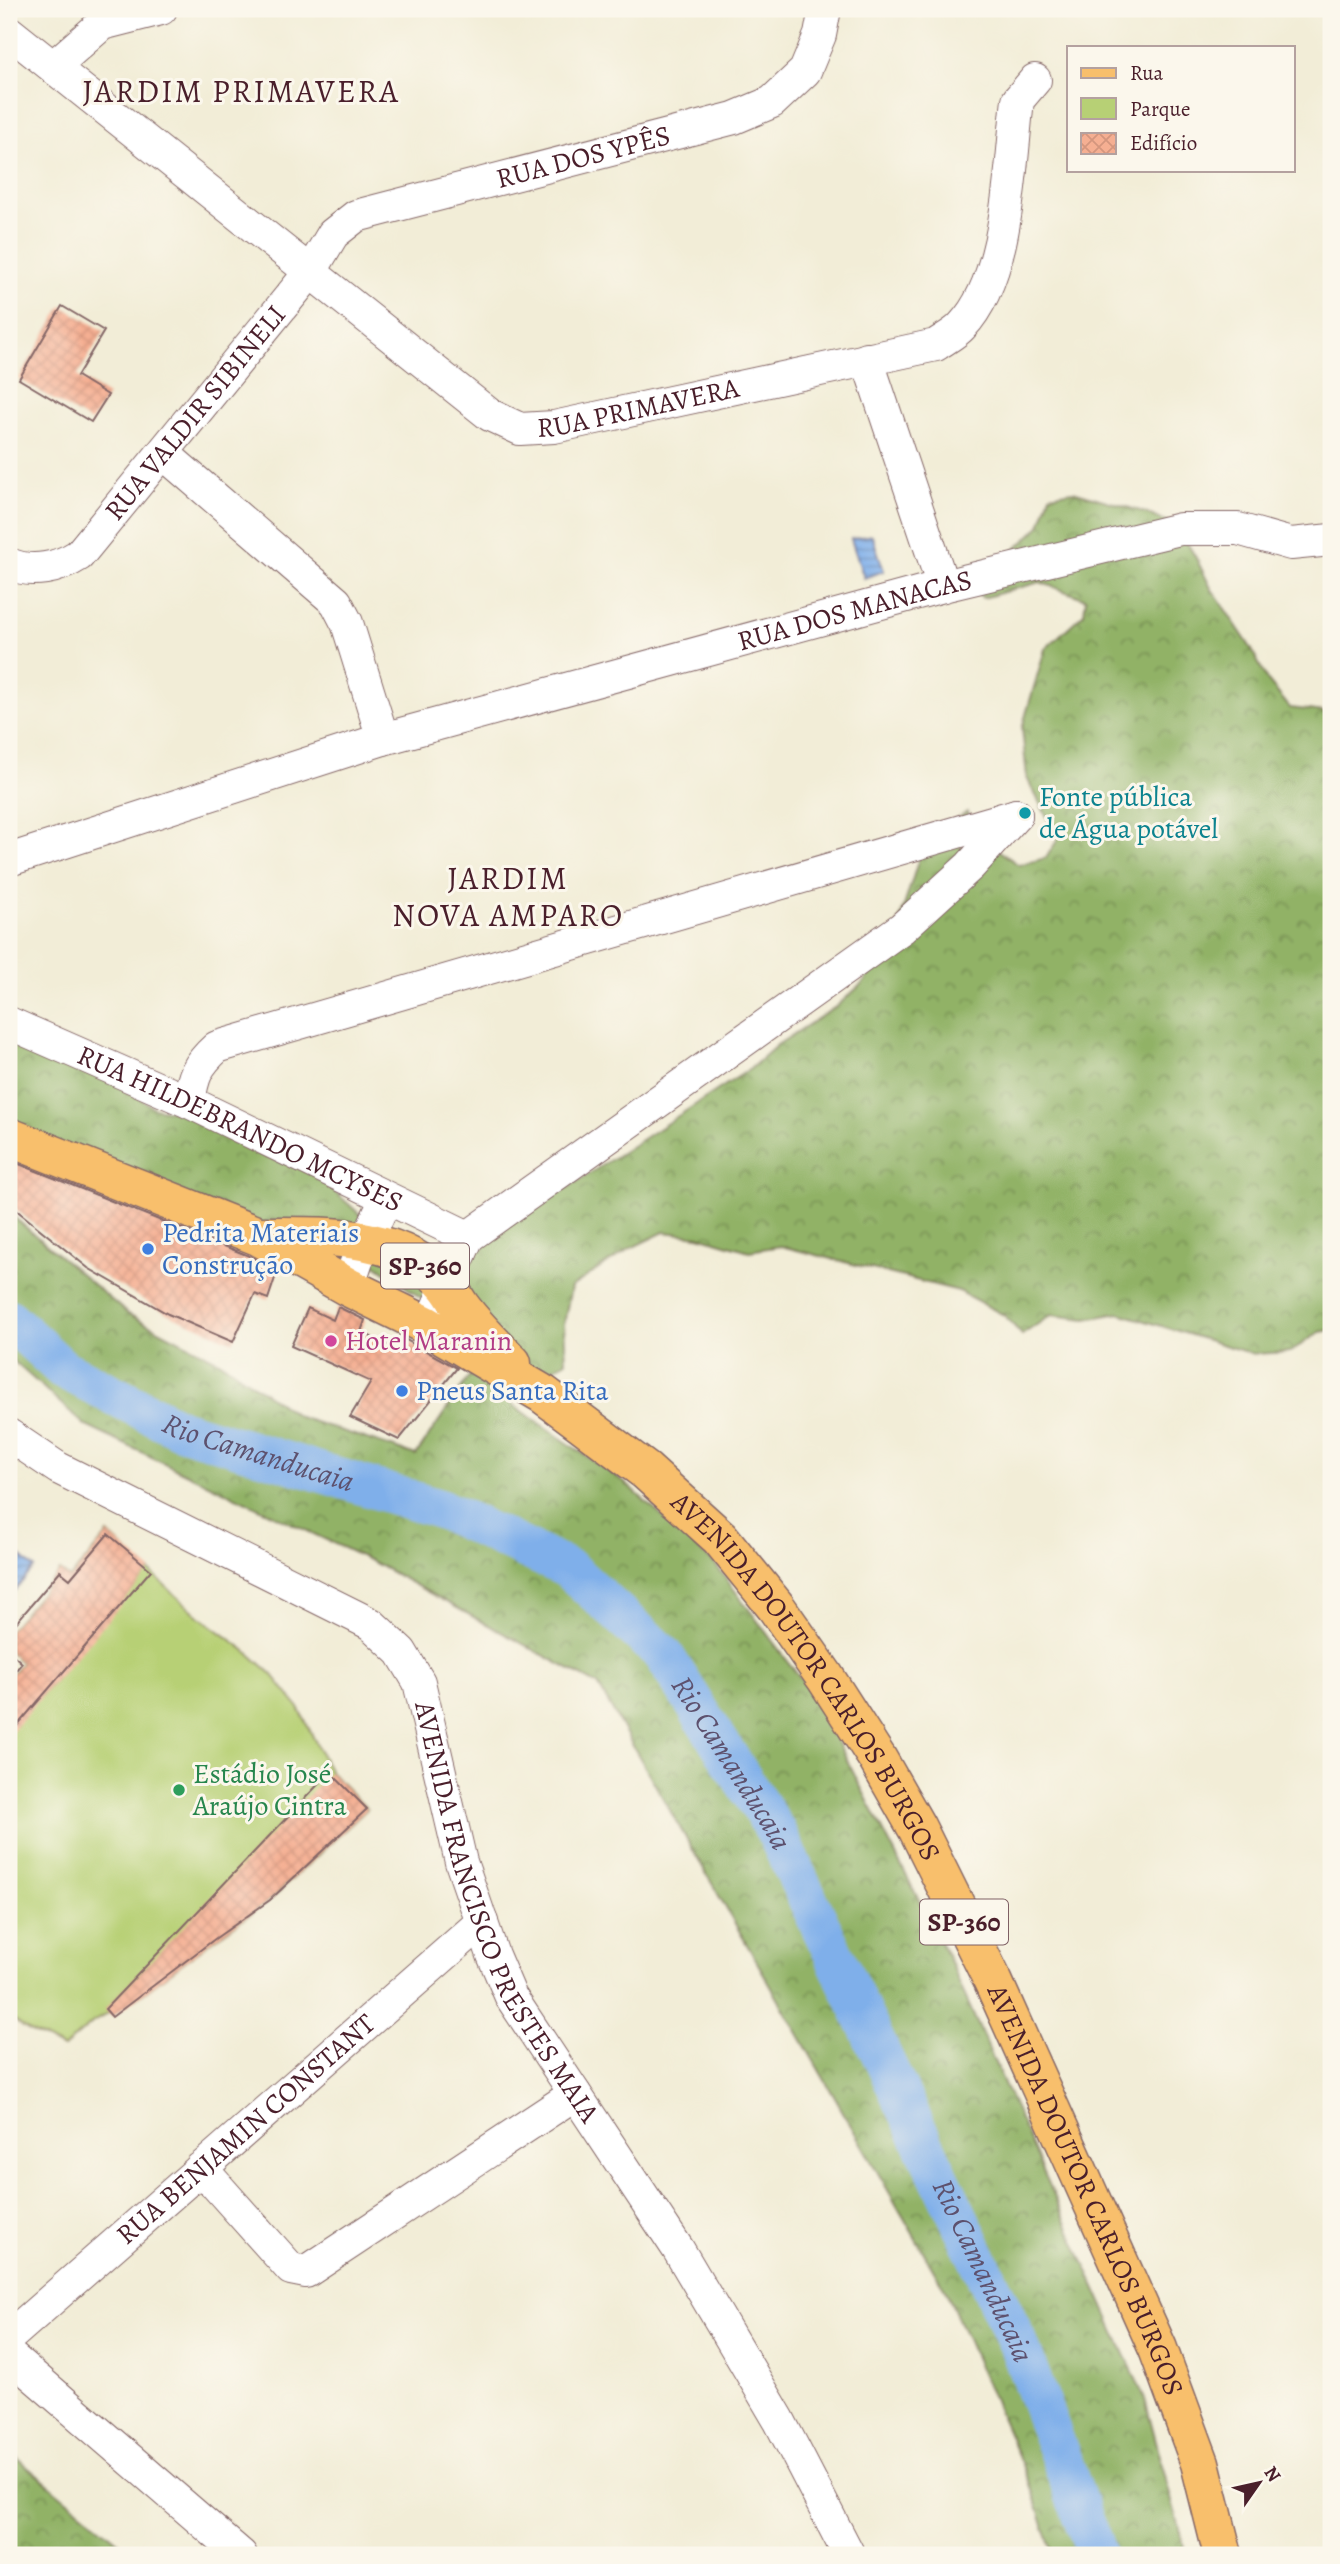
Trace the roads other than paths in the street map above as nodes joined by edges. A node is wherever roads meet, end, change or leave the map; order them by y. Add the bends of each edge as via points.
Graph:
1 (161, 9) edge
2 (825, 9) edge
3 (9, 32) edge
4 (54, 66) junction
5 (1035, 80) dead end
6 (310, 271) junction
7 (867, 359) junction
8 (163, 453) junction
9 (1331, 540) edge
10 (9, 564) edge
11 (943, 586) junction
12 (383, 739) junction
13 (9, 859) edge
14 (9, 1023) edge
15 (189, 1102) junction
16 (9, 1137) edge
17 (386, 1199) junction
18 (258, 1237) junction
19 (468, 1237) junction
20 (366, 1242) junction
21 (446, 1284) junction
22 (348, 1287) junction
23 (426, 1325) junction
24 (543, 1394) junction
25 (9, 1435) edge
26 (482, 1922) junction
27 (575, 2094) junction
28 (201, 2168) junction
29 (9, 2337) edge
30 (9, 2355) edge
31 (241, 2555) edge
32 (849, 2555) edge
33 (1223, 2555) edge

1 - 4 street via 102,24
2 - 6 street, RUA DOS YPÊS via 820,36 805,71 772,102 734,118 356,216 333,234
3 - 4 street, RUA PRIMAVERA
4 - 6 street, RUA PRIMAVERA
5 - 7 street, RUA PRIMAVERA via 1018,100 1000,252 982,299 962,327 936,345
6 - 7 street, RUA PRIMAVERA via 490,415 520,429 554,427
6 - 8 street, RUA VALDIR SIBINELI
7 - 11 street
8 - 10 street, RUA VALDIR SIBINELI via 79,555 64,565 38,569
8 - 12 street via 336,602 347,623
9 - 11 street, RUA DOS MANACAS via 1291,544 1238,528 1180,529
11 - 12 street, RUA DOS MANACAS
12 - 13 street, RUA DOS MANACAS
14 - 15 street, RUA HILDEBRANDO MCYSES
15 - 17 street, RUA HILDEBRANDO MCYSES
15 - 19 street via 201,1061 217,1047 1016,815 970,866 902,928
16 - 18 main road, AVENIDA DOUTOR CARLOS BURGOS / SP-360
17 - 19 street, RUA HILDEBRANDO MCYSES
17 - 20 street
18 - 20 main road, AVENIDA DOUTOR CARLOS BURGOS / SP-360 via 318,1236
18 - 22 main road, AVENIDA DOUTOR CARLOS BURGOS / SP-360
19 - 21 street
20 - 21 main road, AVENIDA DOUTOR CARLOS BURGOS / SP-360 via 417,1259
20 - 22 street
21 - 23 street
21 - 24 main road, AVENIDA DOUTOR CARLOS BURGOS / SP-360 via 468,1315
22 - 23 main road, AVENIDA DOUTOR CARLOS BURGOS / SP-360
23 - 24 main road, AVENIDA DOUTOR CARLOS BURGOS / SP-360
24 - 33 main road, AVENIDA DOUTOR CARLOS BURGOS / SP-360 via 646,1471 720,1538 776,1606 877,1758 993,1981 1158,2349 1200,2463
25 - 26 street, AVENIDA FRANCISCO PRESTES MAIA via 58,1468 371,1623 401,1652 419,1682 461,1862
26 - 27 street, AVENIDA FRANCISCO PRESTES MAIA via 511,1997
26 - 28 street, RUA BENJAMIN CONSTANT
27 - 28 street via 306,2272 291,2269
27 - 32 street, AVENIDA FRANCISCO PRESTES MAIA via 678,2249 779,2420
28 - 29 street, RUA BENJAMIN CONSTANT
30 - 31 street

